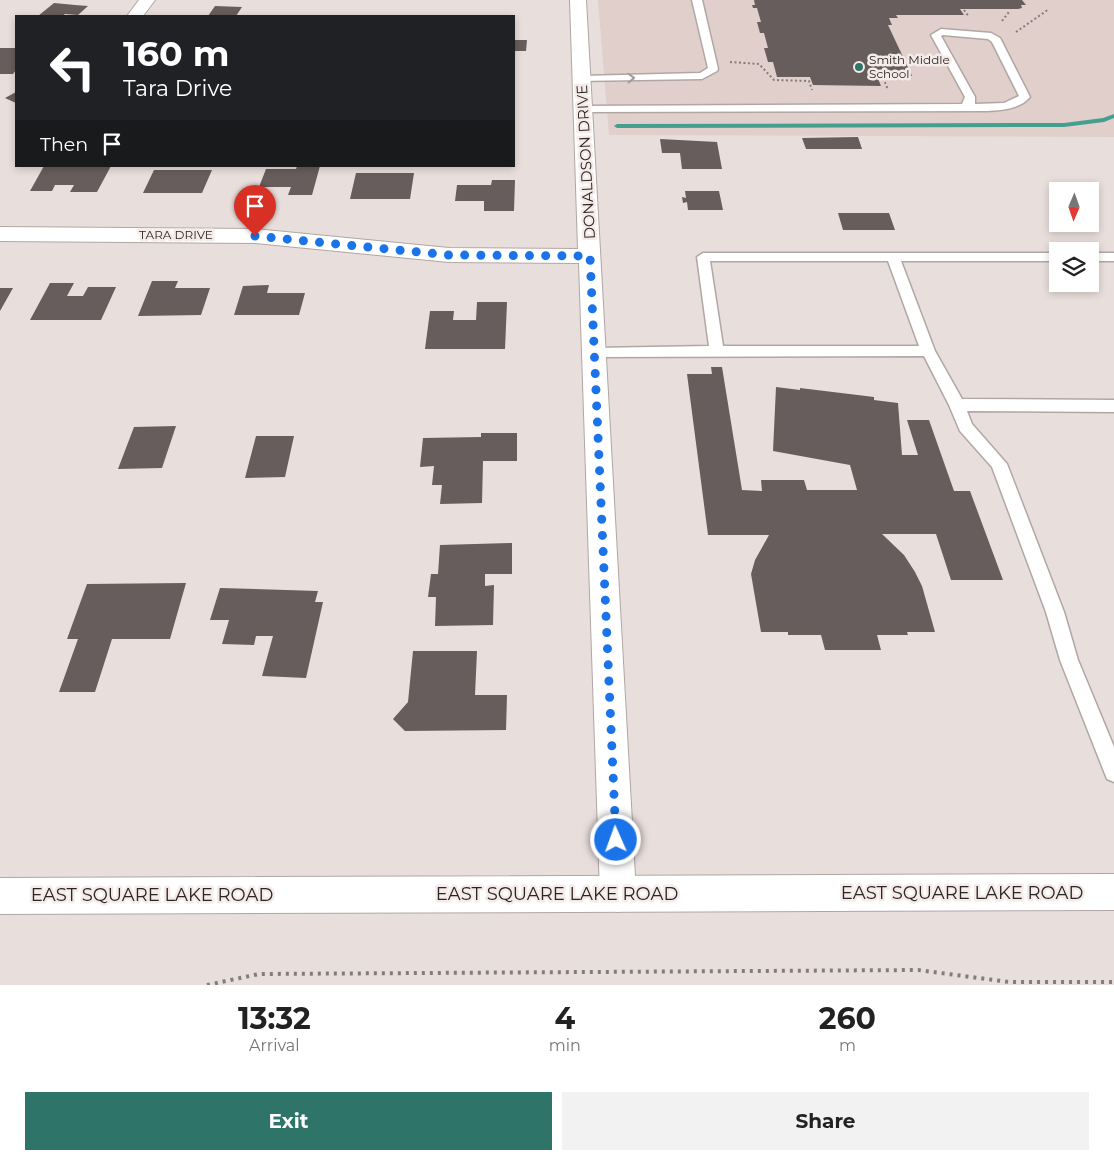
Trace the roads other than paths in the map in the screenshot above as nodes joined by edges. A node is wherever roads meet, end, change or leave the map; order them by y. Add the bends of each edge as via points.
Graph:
1 (148, 0) edge
2 (578, 0) edge
3 (697, 0) edge
4 (136, 15) edge
5 (582, 79) junction
6 (963, 108) junction
7 (583, 109) junction
8 (0, 234) edge
9 (590, 256) junction
10 (1049, 257) edge
11 (1099, 257) edge
12 (1114, 257) edge
13 (893, 258) junction
14 (717, 351) junction
15 (928, 351) junction
16 (594, 353) junction
17 (956, 406) junction
18 (1114, 406) edge
19 (1114, 772) edge
20 (1114, 892) edge
21 (618, 894) junction
22 (0, 896) edge

1 - 4 street
2 - 5 street, DONALDSON DRIVE
5 -> 3 lane via 702,76 714,69
5 - 7 street, DONALDSON DRIVE
6 - 6 lane via 969,105 970,97 936,35 941,32 991,36 1025,97 1018,103 1003,107
6 - 7 lane
7 - 9 street, DONALDSON DRIVE
8 - 9 street, TARA DRIVE via 245,236 449,255
9 - 16 street, DONALDSON DRIVE
10 - 13 lane
11 - 12 lane
13 - 14 lane via 702,257
13 - 15 lane
14 - 15 lane
14 - 16 lane
15 - 17 lane
16 - 21 street, DONALDSON DRIVE
17 - 18 lane
17 - 19 lane via 965,427 999,464 1055,612 1069,660
20 - 21 street, EAST SQUARE LAKE ROAD
21 - 22 street, EAST SQUARE LAKE ROAD

